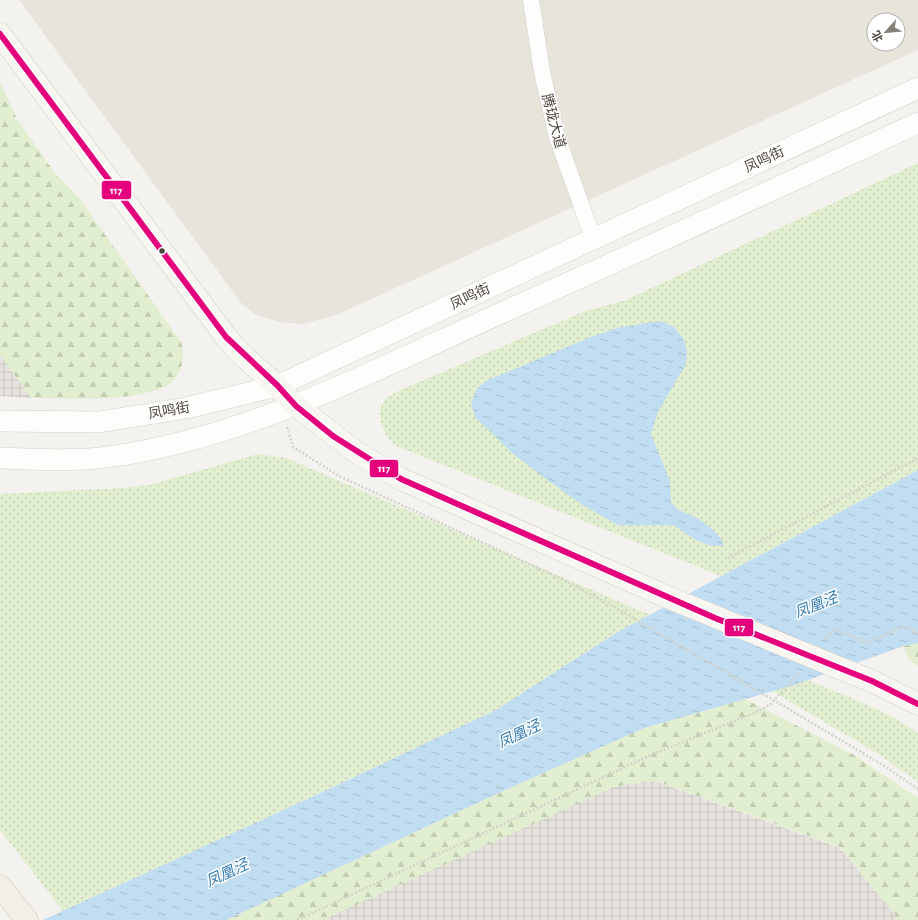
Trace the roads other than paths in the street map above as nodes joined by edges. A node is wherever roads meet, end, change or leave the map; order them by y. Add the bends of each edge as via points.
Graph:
1 (531, 0) edge
2 (0, 34) edge
3 (918, 88) edge
4 (918, 123) edge
5 (593, 238) junction
6 (277, 386) junction
7 (295, 405) junction
8 (0, 421) edge
9 (0, 458) edge
10 (918, 704) edge
11 (0, 886) edge
12 (26, 920) edge

1 - 5 street, 腾珑大道 via 542,72 557,137
2 - 6 main road via 226,337
3 - 5 street, 凤鸣街
4 - 7 street, 凤鸣街
5 - 6 street, 凤鸣街
6 - 7 main road
6 - 8 street, 凤鸣街 via 186,408 99,422
7 - 9 street, 凤鸣街 via 208,436 113,456 71,459
7 - 10 main road, bridge via 356,452 401,479 665,596 872,681
11 - 12 main road

